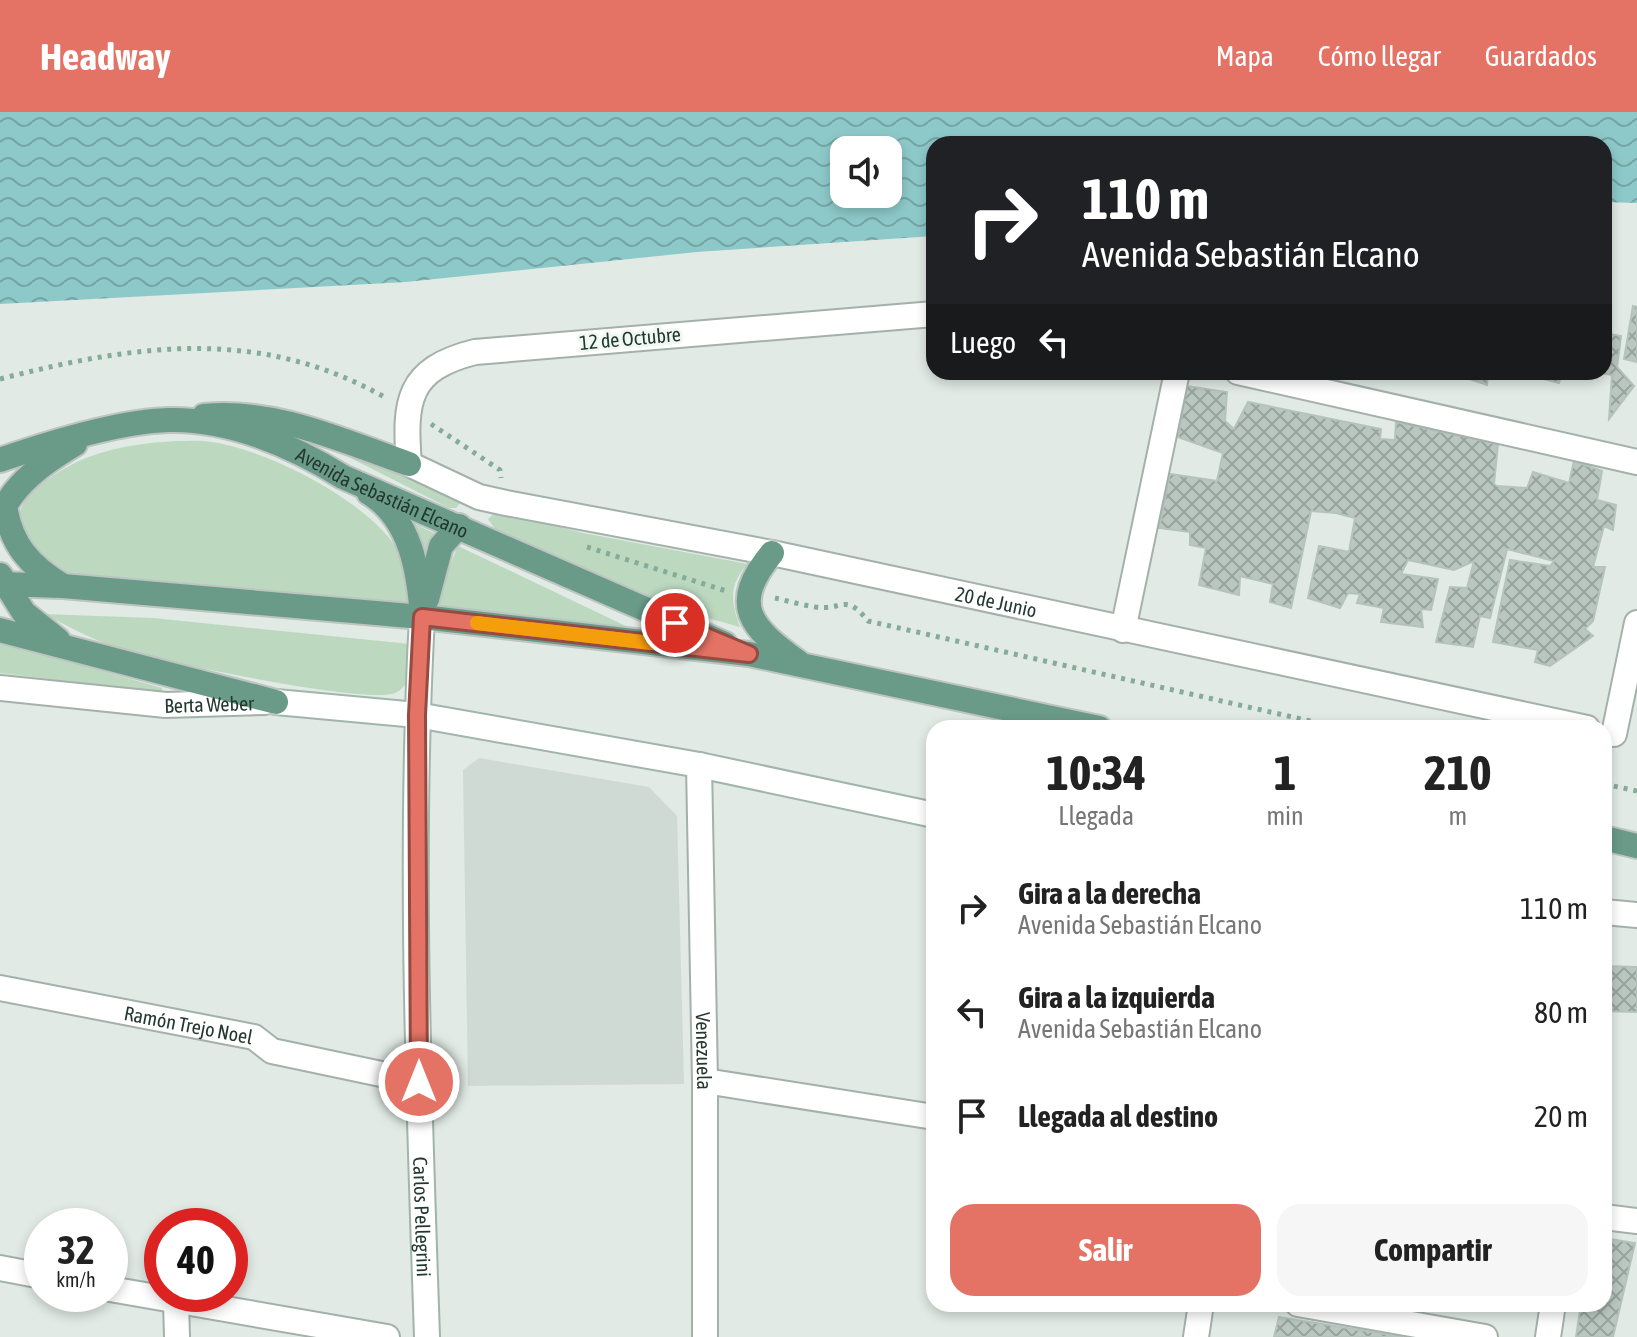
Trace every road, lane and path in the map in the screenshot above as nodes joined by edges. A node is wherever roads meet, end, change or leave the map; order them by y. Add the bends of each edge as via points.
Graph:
1 (926, 315) edge
2 (1175, 380) edge
3 (1273, 380) edge
4 (169, 420) junction
5 (91, 435) junction
6 (0, 460) edge
7 (1637, 462) edge
8 (409, 464) junction
9 (343, 477) junction
10 (479, 497) junction
11 (2, 511) edge
12 (459, 526) junction
13 (772, 553) junction
14 (1, 581) edge
15 (63, 586) junction
16 (422, 617) junction
17 (1637, 623) edge
18 (0, 630) edge
19 (1123, 630) junction
20 (67, 646) junction
21 (749, 654) junction
22 (804, 666) junction
23 (0, 688) edge
24 (276, 702) junction
25 (417, 715) junction
26 (1061, 720) edge
27 (1549, 720) edge
28 (1618, 735) edge
29 (699, 765) junction
30 (1612, 786) edge
31 (1637, 791) edge
32 (926, 813) edge
33 (1612, 840) edge
34 (1637, 846) edge
35 (1612, 913) edge
36 (1637, 915) edge
37 (0, 988) edge
38 (705, 1081) junction
39 (419, 1082) junction
40 (926, 1116) edge
41 (1612, 1218) edge
42 (1637, 1221) edge
43 (0, 1268) edge
44 (24, 1273) edge
45 (176, 1312) edge
46 (236, 1312) edge
47 (1200, 1312) edge
48 (1343, 1312) edge
49 (1552, 1312) edge
50 (177, 1337) edge
51 (387, 1337) edge
52 (427, 1337) edge
53 (705, 1337) edge
54 (1196, 1337) edge
55 (1485, 1337) edge
56 (1548, 1337) edge

1 - 8 street, 12 de Octubre via 475,352 446,360 425,374 410,401
2 - 19 street
3 - 7 street
4 - 5 main road, Avenida Sebastián Elcano
4 - 8 main road via 237,413 276,419
4 - 9 main road, Avenida Sebastián Elcano via 212,425 287,446
5 - 6 main road, Avenida Sebastián Elcano via 57,440
5 - 11 main road via 48,460
8 - 10 street, 20 de Junio
9 - 12 main road, Avenida Sebastián Elcano
9 - 16 main road via 377,498 403,534 414,554
10 - 12 street
10 - 13 street, 20 de Junio
11 - 15 main road via 27,560
12 - 16 main road via 441,546
12 - 21 main road, Avenida Sebastián Elcano
13 - 19 street, 20 de Junio
13 - 22 main road via 746,594 748,611 778,648
14 - 15 main road, Avenida Sebastián Elcano
14 - 20 main road via 24,613
15 - 16 main road, Avenida Sebastián Elcano
16 - 21 main road, Avenida Sebastián Elcano
16 - 25 street, Carlos Pellegrini
17 - 28 street
18 - 20 main road
19 - 27 street, 20 de Junio
20 - 24 main road
21 - 22 main road, Avenida Sebastián Elcano
22 - 26 main road, Avenida Sebastián Elcano
23 - 24 street, Berta Weber via 166,705
24 - 25 street, Berta Weber
25 - 29 street
25 - 39 street, Carlos Pellegrini
29 - 32 street
29 - 38 street, Venezuela
30 - 31 path
33 - 34 main road
35 - 36 street
37 - 39 street, Ramón Trejo Noel via 254,1037 272,1051
38 - 40 street
38 - 53 street, Venezuela
39 - 52 street, Carlos Pellegrini
41 - 42 street
43 - 44 street
45 - 50 street
46 - 51 street
47 - 54 street
48 - 55 street
49 - 56 street

